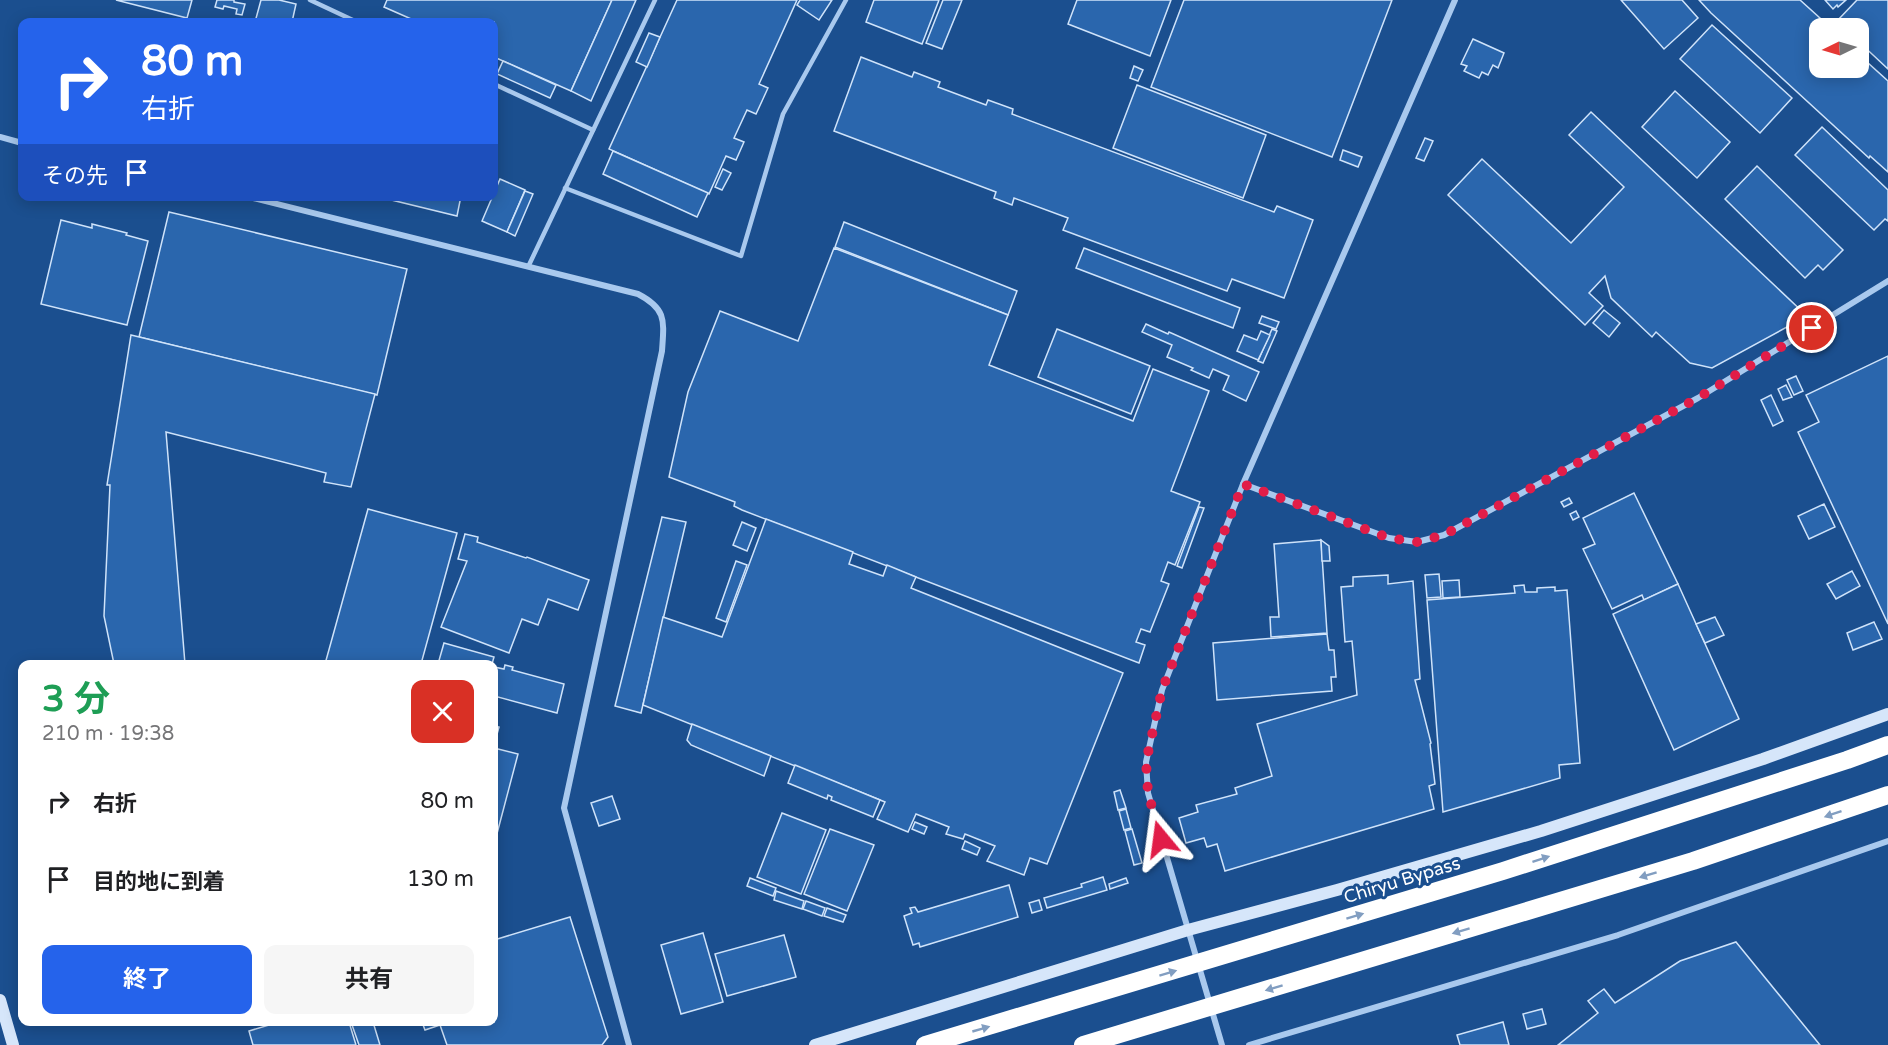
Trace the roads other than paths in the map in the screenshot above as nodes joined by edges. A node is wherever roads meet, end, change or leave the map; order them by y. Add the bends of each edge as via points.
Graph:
1 (310, 0) edge
2 (655, 0) edge
3 (846, 0) edge
4 (1455, 0) edge
5 (348, 18) edge
6 (498, 86) edge
7 (593, 130) junction
8 (0, 137) edge
9 (18, 141) edge
10 (565, 188) junction
11 (266, 201) edge
12 (529, 265) junction
13 (1888, 281) edge
14 (1243, 484) junction
15 (1888, 714) edge
16 (1888, 745) edge
17 (1888, 795) edge
18 (1888, 841) edge
19 (1188, 930) junction
20 (0, 1000) edge
21 (13, 1045) edge
22 (629, 1045) edge
23 (814, 1045) edge
24 (925, 1045) edge
25 (1083, 1045) edge
26 (1222, 1045) edge
27 (1249, 1045) edge

1 - 5 lane
2 - 7 lane
3 - 10 lane via 783,114 741,256
4 - 14 street
6 - 7 lane
7 - 10 lane
8 - 9 street
10 - 12 lane
11 - 12 street
12 - 22 street via 638,294 654,302 663,322 662,351 564,808
13 - 14 street via 1698,398 1444,535 1417,542 1389,538
14 - 19 street via 1162,690 1146,762 1148,793
15 - 19 street via 1541,831
24 -> 16 highway, Chiryu Bypass, bridge via 1503,871
17 -> 25 highway, bridge via 1682,865
18 - 27 street via 1618,935
19 - 23 street
19 - 26 street
20 - 21 street

